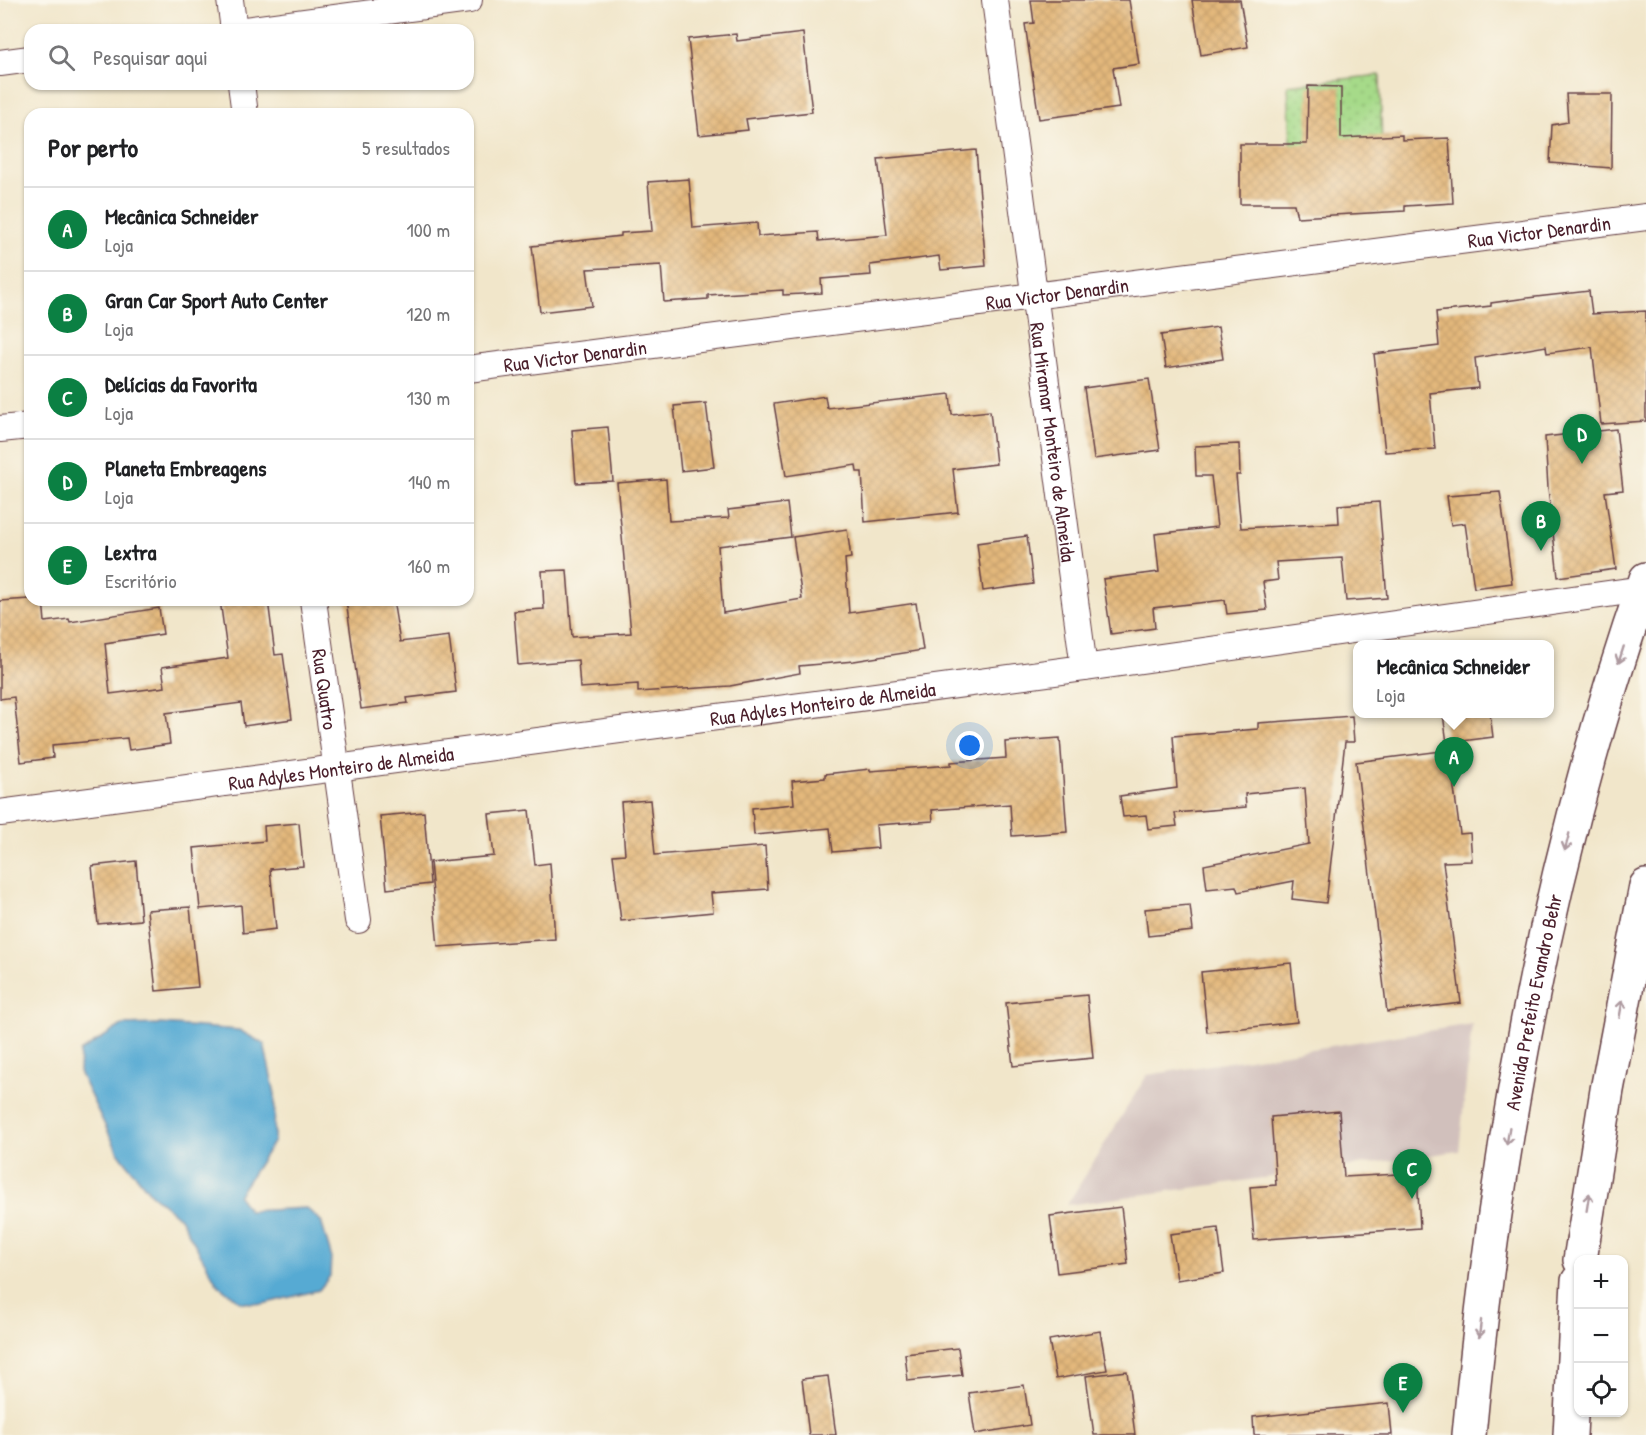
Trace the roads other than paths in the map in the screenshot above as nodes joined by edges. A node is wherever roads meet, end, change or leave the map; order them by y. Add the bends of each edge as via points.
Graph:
1 (230, 0) edge
2 (469, 0) edge
3 (995, 0) edge
4 (233, 24) edge
5 (290, 24) edge
6 (24, 60) edge
7 (0, 63) edge
8 (242, 90) edge
9 (245, 108) edge
10 (1646, 217) edge
11 (1034, 296) junction
12 (474, 368) edge
13 (24, 427) edge
14 (0, 429) edge
15 (1644, 584) edge
16 (314, 606) edge
17 (1084, 668) junction
18 (337, 767) junction
19 (0, 813) edge
20 (1646, 886) edge
21 (358, 921) dead end
22 (1581, 1255) edge
23 (1577, 1309) edge
24 (1469, 1435) edge
25 (1570, 1435) edge

1 - 4 street
2 - 5 street
3 - 11 street, Rua Miramar Monteiro de Almeida
6 - 7 street
8 - 9 street
10 - 11 street, Rua Victor Denardin
11 - 12 street, Rua Victor Denardin
11 - 17 street, Rua Miramar Monteiro de Almeida
13 - 14 street
15 - 17 street, Rua Adyles Monteiro de Almeida
15 -> 24 highway, Avenida Prefeito Evandro Behr via 1603,708 1560,867 1530,1010 1491,1245
16 - 18 street, Rua Quatro
17 - 18 street, Rua Adyles Monteiro de Almeida
18 - 19 street, Rua Adyles Monteiro de Almeida
18 - 21 street, Rua Quatro
22 -> 20 highway via 1606,1090
23 - 25 highway

